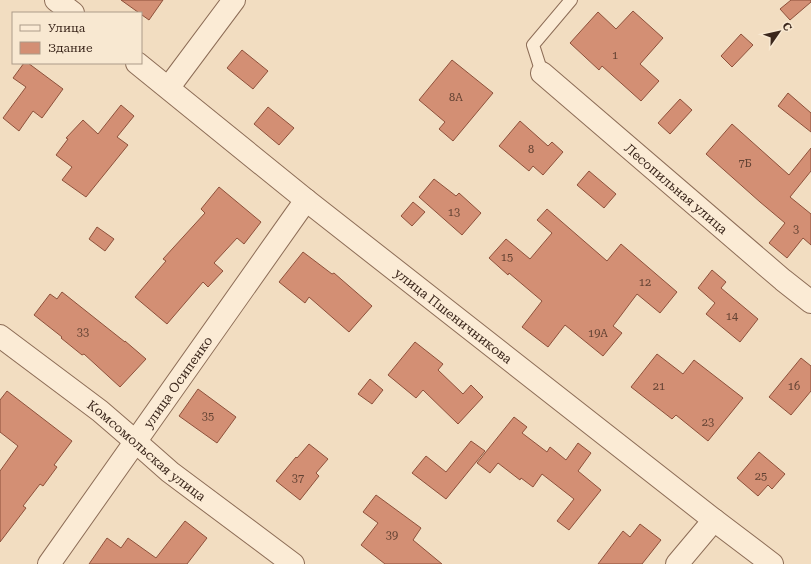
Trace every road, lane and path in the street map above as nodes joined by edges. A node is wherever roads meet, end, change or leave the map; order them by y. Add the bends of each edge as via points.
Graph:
1 (56, 0) edge
2 (234, 0) edge
3 (571, 0) edge
4 (72, 12) edge
5 (138, 64) edge
6 (542, 73) joint
7 (169, 87) junction
8 (306, 200) junction
9 (811, 302) edge
10 (0, 336) edge
11 (136, 442) junction
12 (714, 520) junction
13 (49, 564) edge
14 (293, 564) edge
15 (677, 564) edge
16 (772, 564) edge

1 - 4 street
2 - 7 street
3 - 6 lane via 532,45
5 - 7 street, улица Пшеничникова
6 - 9 street, Лесопильная улица
7 - 8 street, улица Пшеничникова
8 - 11 street, улица Осипенко
8 - 12 street, улица Пшеничникова
10 - 11 street, Комсомольская улица via 100,411
11 - 13 street, улица Осипенко
11 - 14 street, Комсомольская улица via 170,472
12 - 15 street
12 - 16 street, улица Пшеничникова

